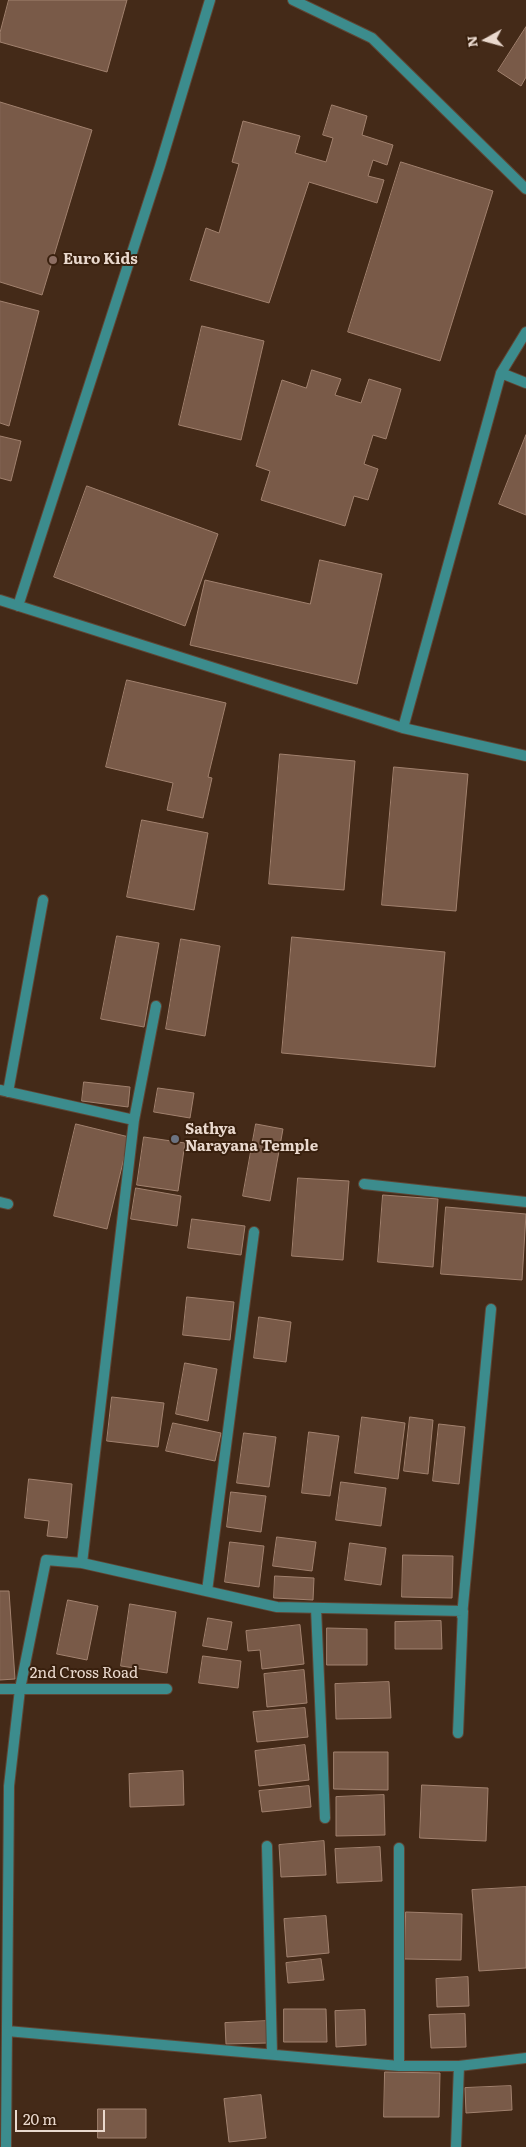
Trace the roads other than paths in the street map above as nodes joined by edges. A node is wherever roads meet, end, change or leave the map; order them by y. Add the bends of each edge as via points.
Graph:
1 (210, 0) edge
2 (293, 0) edge
3 (526, 189) edge
4 (526, 332) edge
5 (501, 373) junction
6 (526, 383) edge
7 (0, 600) edge
8 (18, 606) junction
9 (402, 728) junction
10 (526, 756) edge
11 (43, 900) dead end
12 (156, 1006) dead end
13 (4, 1091) edge
14 (134, 1120) junction
15 (364, 1184) dead end
16 (526, 1202) edge
17 (254, 1232) dead end
18 (491, 1308) dead end
19 (82, 1563) junction
20 (207, 1591) junction
21 (316, 1608) junction
22 (462, 1619) junction
23 (168, 1688) dead end
24 (0, 1689) edge
25 (20, 1689) junction
26 (458, 1733) dead end
27 (4, 1786) edge
28 (325, 1818) dead end
29 (267, 1846) dead end
30 (399, 1848) dead end
31 (7, 2031) junction
32 (272, 2054) junction
33 (526, 2058) edge
34 (399, 2066) junction
35 (459, 2066) junction
36 (6, 2147) edge
37 (456, 2147) edge

1 - 8 street
2 - 3 street via 372,38
4 - 5 street
5 - 6 street
5 - 9 street
7 - 8 street
8 - 9 street
9 - 10 street
11 - 13 street
12 - 14 street
13 - 14 street
14 - 19 street
15 - 16 street
17 - 20 street
18 - 22 street
19 - 20 street
19 - 25 street via 46,1560
20 - 21 street via 277,1607
21 - 22 street via 463,1611
21 - 28 street
22 - 26 street
23 - 25 street, 2nd Cross Road
24 - 25 street, 2nd Cross Road
25 - 27 street
27 - 31 street
29 - 32 street
30 - 34 street
31 - 32 street
31 - 36 street
32 - 34 street
33 - 35 street
34 - 35 street
35 - 37 street

